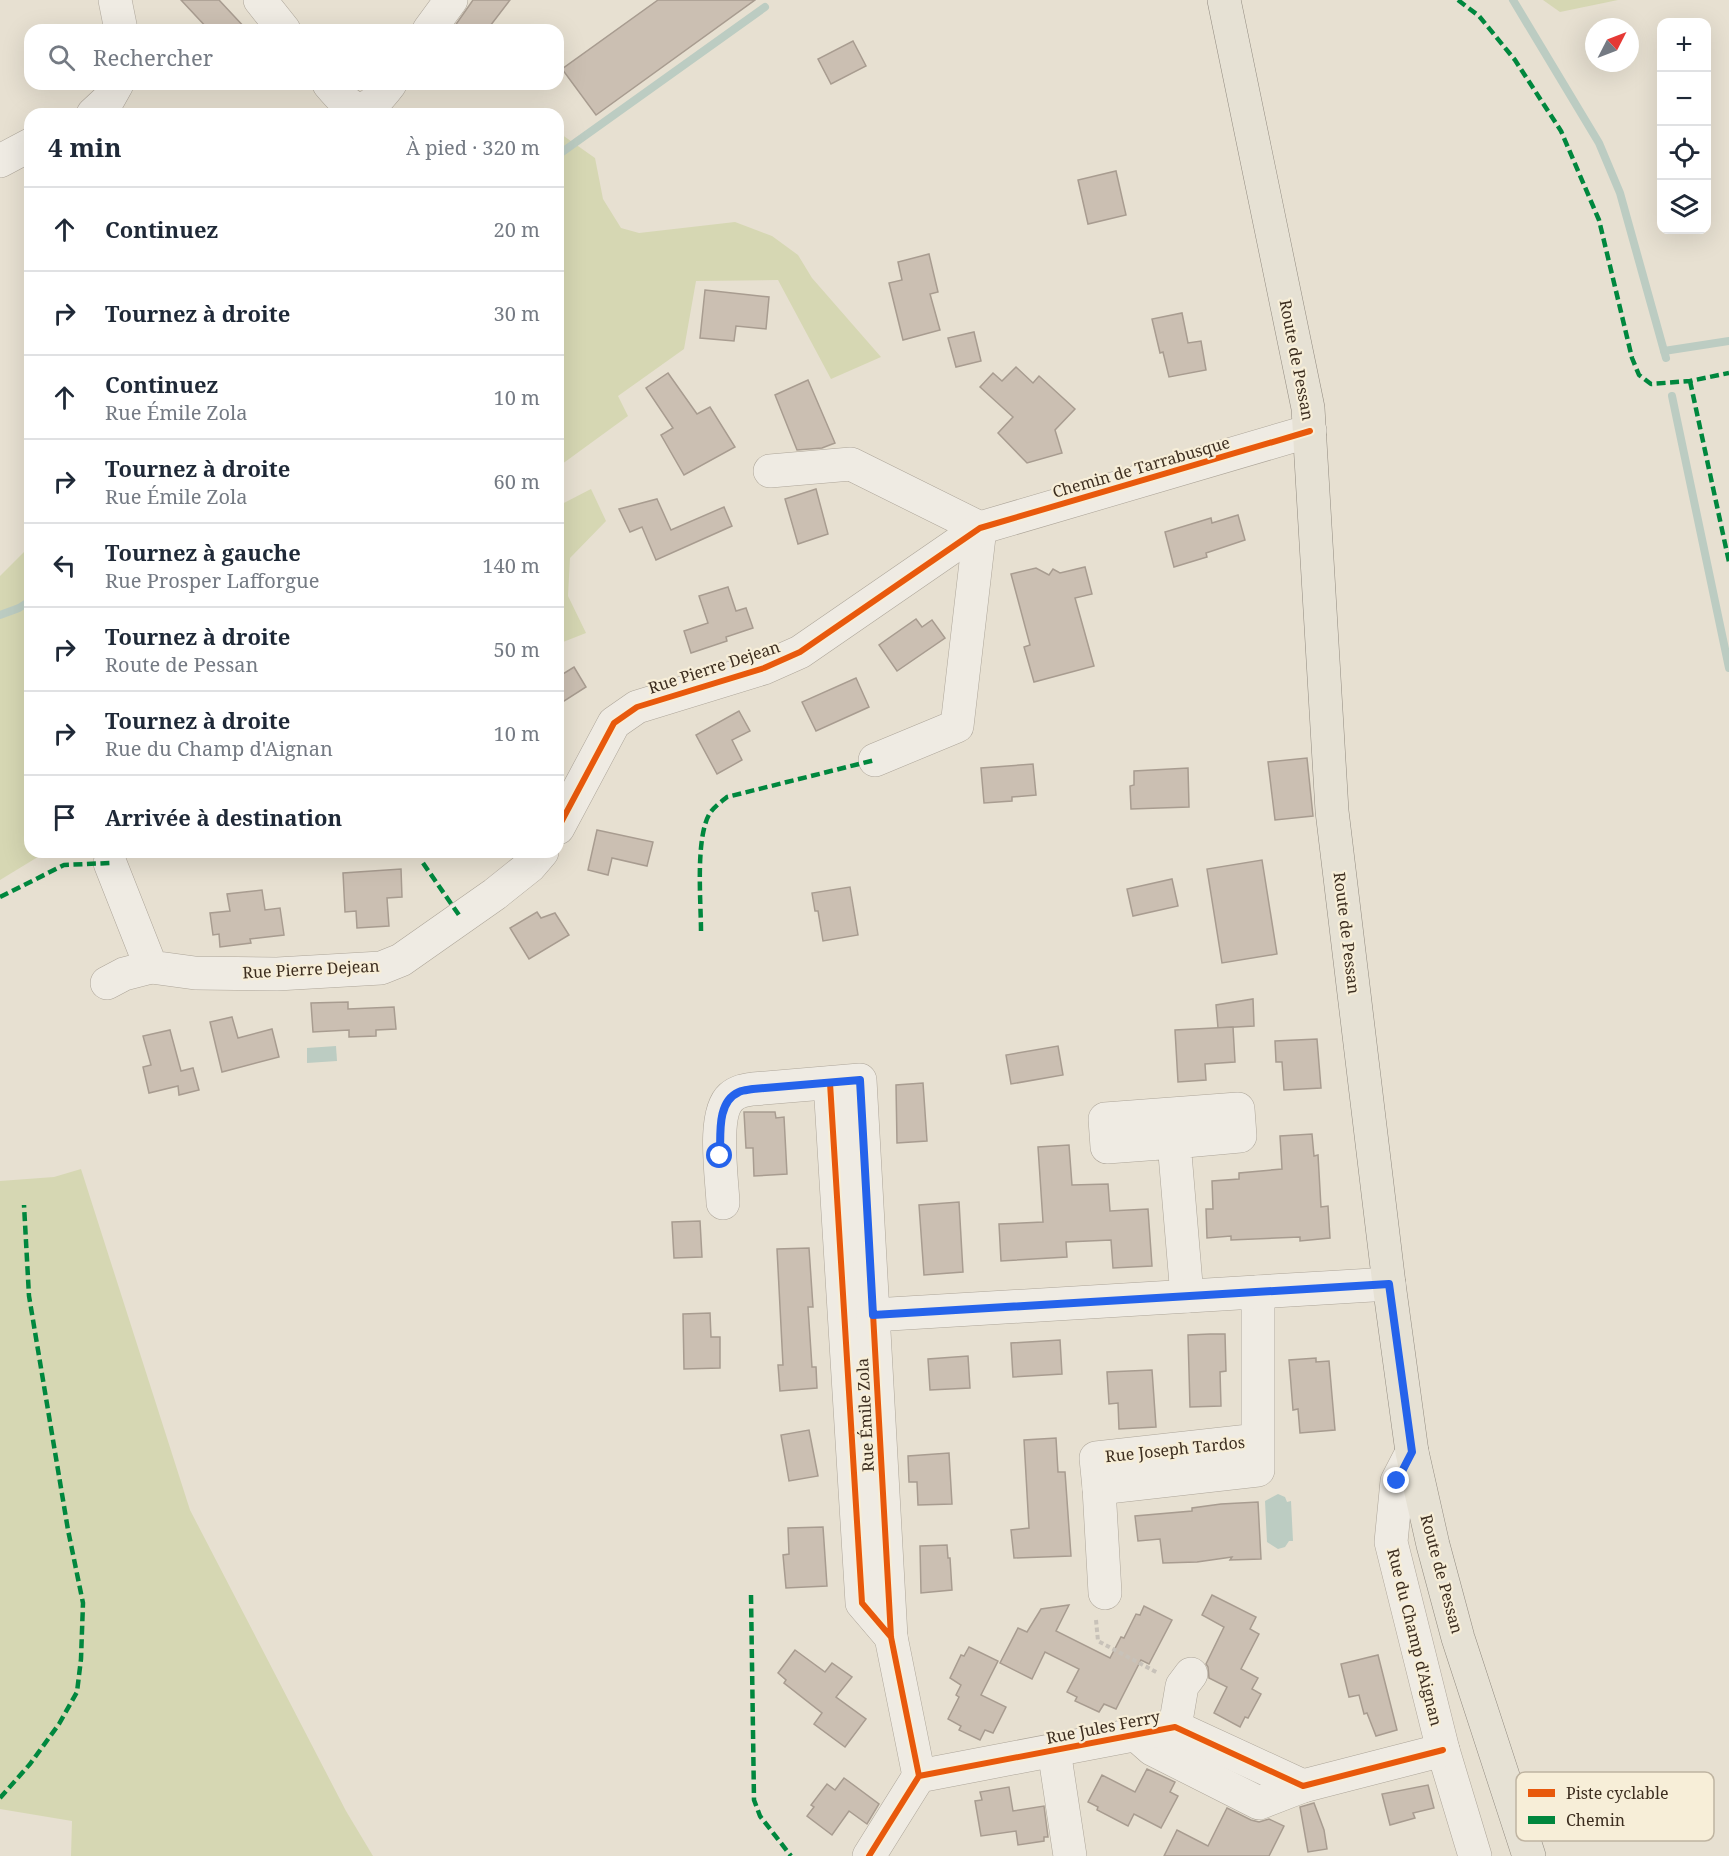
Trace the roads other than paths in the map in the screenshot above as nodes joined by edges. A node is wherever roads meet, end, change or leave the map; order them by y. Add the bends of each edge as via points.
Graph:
1 (114, 0) edge
2 (260, 0) edge
3 (451, 0) edge
4 (1224, 0) edge
5 (120, 24) edge
6 (279, 24) edge
7 (433, 24) edge
8 (114, 90) edge
9 (334, 90) edge
10 (385, 90) edge
11 (99, 108) edge
12 (354, 108) edge
13 (368, 108) edge
14 (24, 148) edge
15 (0, 161) edge
16 (1310, 432) junction
17 (770, 471) dead end
18 (980, 528) junction
19 (875, 760) dead end
20 (564, 817) edge
21 (537, 858) edge
22 (110, 863) dead end
23 (151, 967) junction
24 (107, 982) dead end
25 (830, 1083) junction
26 (1173, 1128) dead end
27 (723, 1203) dead end
28 (1389, 1284) junction
29 (1258, 1292) junction
30 (1187, 1296) junction
31 (873, 1315) junction
32 (1412, 1452) junction
33 (1105, 1593) road end
34 (891, 1637) junction
35 (1187, 1680) road end
36 (1175, 1726) junction
37 (1136, 1734) junction
38 (1054, 1750) junction
39 (1443, 1750) junction
40 (919, 1776) junction
41 (1303, 1786) junction
42 (1516, 1816) edge
43 (1524, 1841) edge
44 (868, 1856) edge
45 (1070, 1856) edge
46 (1475, 1856) edge
47 (1529, 1856) edge

1 - 5 street
2 - 6 street
3 - 7 street
4 - 16 main road, Route de Pessan
8 - 11 street
9 - 12 street
10 - 13 street
14 - 15 street
16 - 18 street, Chemin de Tarrabusque
16 - 28 main road, Route de Pessan via 1332,811
17 - 18 street via 851,464
18 - 19 street via 957,726
18 - 20 street, Rue Pierre Dejean via 800,652 764,668 626,713 614,723
21 - 23 street, Rue Pierre Dejean via 495,894 401,960 381,968 265,974 195,973
22 - 23 street
23 - 24 street, Rue Pierre Dejean
25 - 27 street via 753,1089 729,1098 721,1127
25 - 31 street, Rue Émile Zola via 860,1080
25 - 34 street via 862,1603
26 - 30 street
28 - 29 street
28 - 32 main road, Route de Pessan
29 - 30 street
29 - 33 street, Rue Joseph Tardos via 1258,1440 1096,1458
30 - 31 street
31 - 34 street, Rue Émile Zola
32 - 39 street, Rue du Champ d'Aignan via 1397,1481 1391,1542
32 - 42 main road, Route de Pessan via 1458,1638
34 - 40 street, Rue Émile Zola
35 - 36 street
36 - 37 street, Rue Jules Ferry
36 - 41 street, Rue Jules Ferry
37 - 38 street, Rue Jules Ferry
37 - 41 street via 1152,1749 1259,1803
38 - 40 street, Rue Jules Ferry
38 - 45 street
39 - 41 street
39 - 46 street, Rue du Champ d'Aignan
40 - 44 street
43 - 47 main road, Route de Pessan

